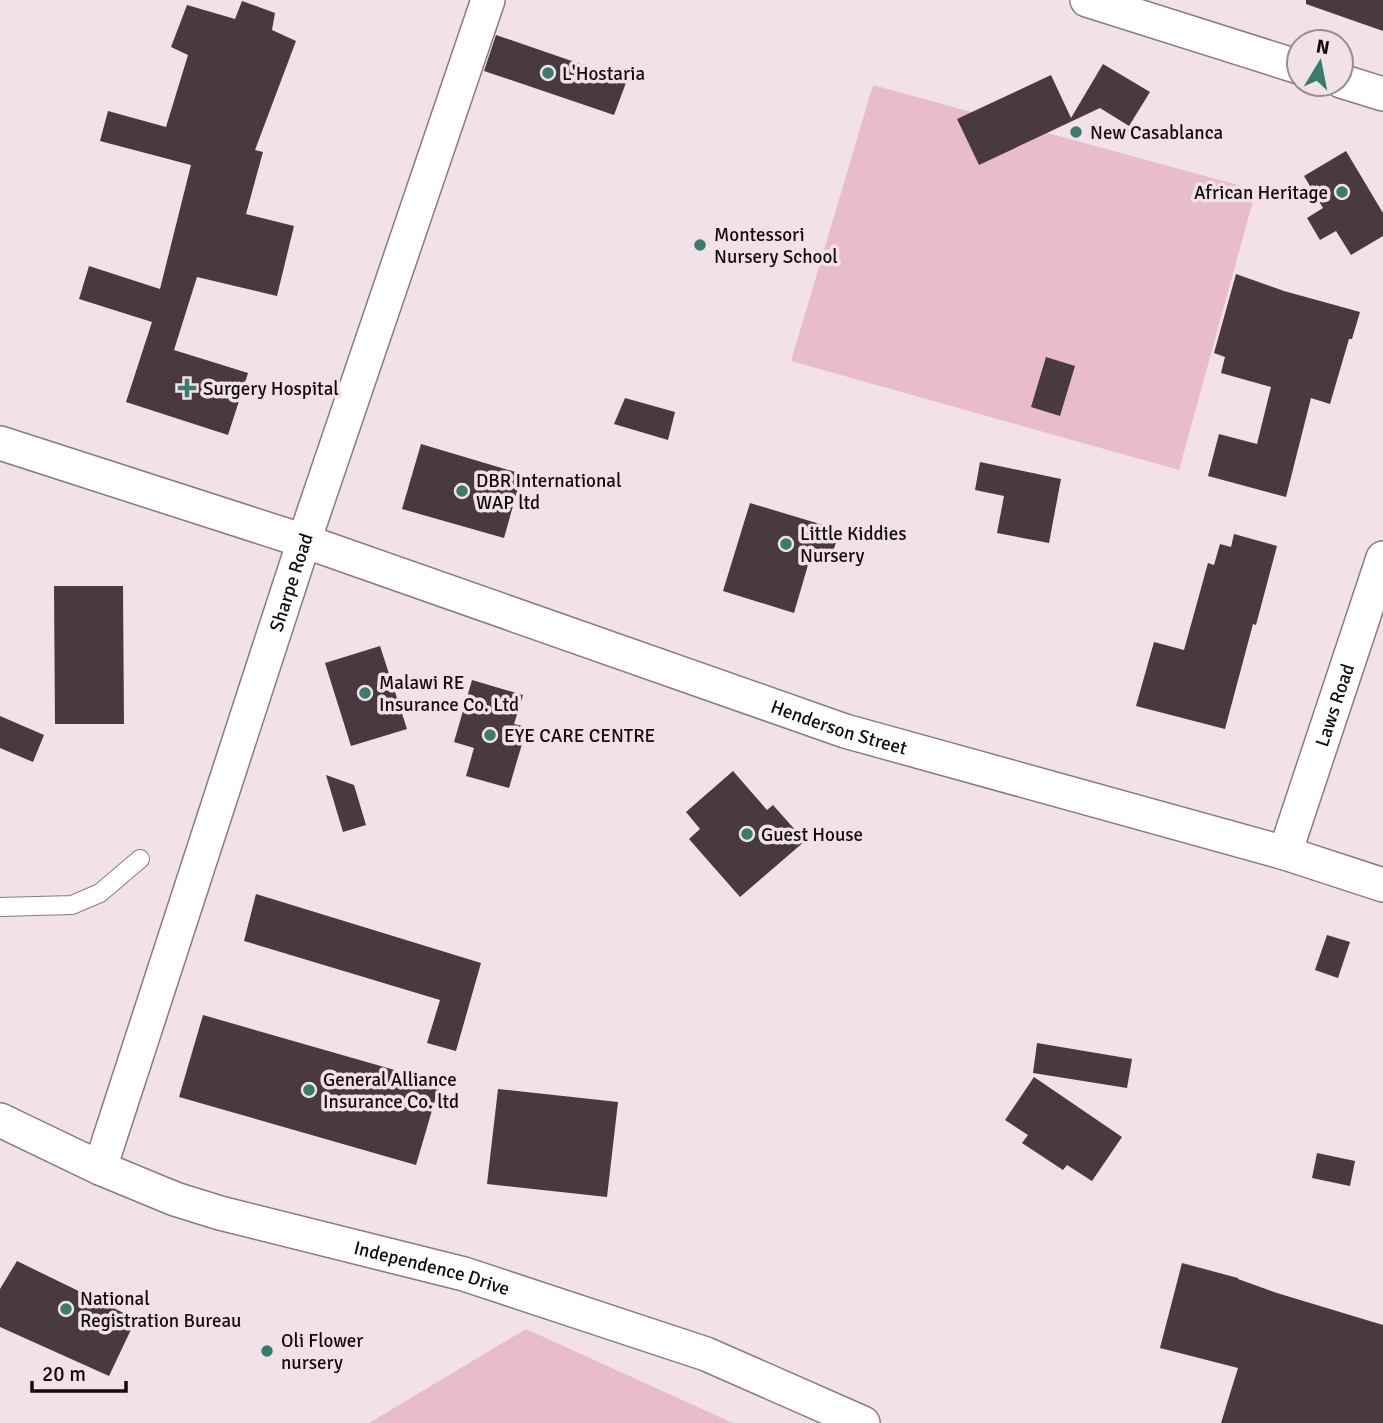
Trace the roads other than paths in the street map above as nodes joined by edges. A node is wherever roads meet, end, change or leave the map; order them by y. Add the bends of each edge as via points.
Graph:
1 (488, 0) edge
2 (1087, 0) edge
3 (1285, 63) edge
4 (1355, 85) edge
5 (1383, 94) edge
6 (0, 443) edge
7 (304, 541) junction
8 (1383, 558) edge
9 (1285, 853) junction
10 (141, 859) dead end
11 (1383, 885) edge
12 (0, 907) edge
13 (0, 1120) edge
14 (100, 1168) junction
15 (863, 1423) edge

1 - 7 street, Sharpe Road
2 - 3 street
4 - 5 street
6 - 7 street, Henderson Street
7 - 9 street, Henderson Street via 845,731
7 - 14 street, Sharpe Road
8 - 9 street, Laws Road
9 - 11 street, Henderson Street
10 - 12 lane via 100,893 72,905
13 - 14 street, Independence Drive
14 - 15 street, Independence Drive via 220,1213 464,1274 706,1354

